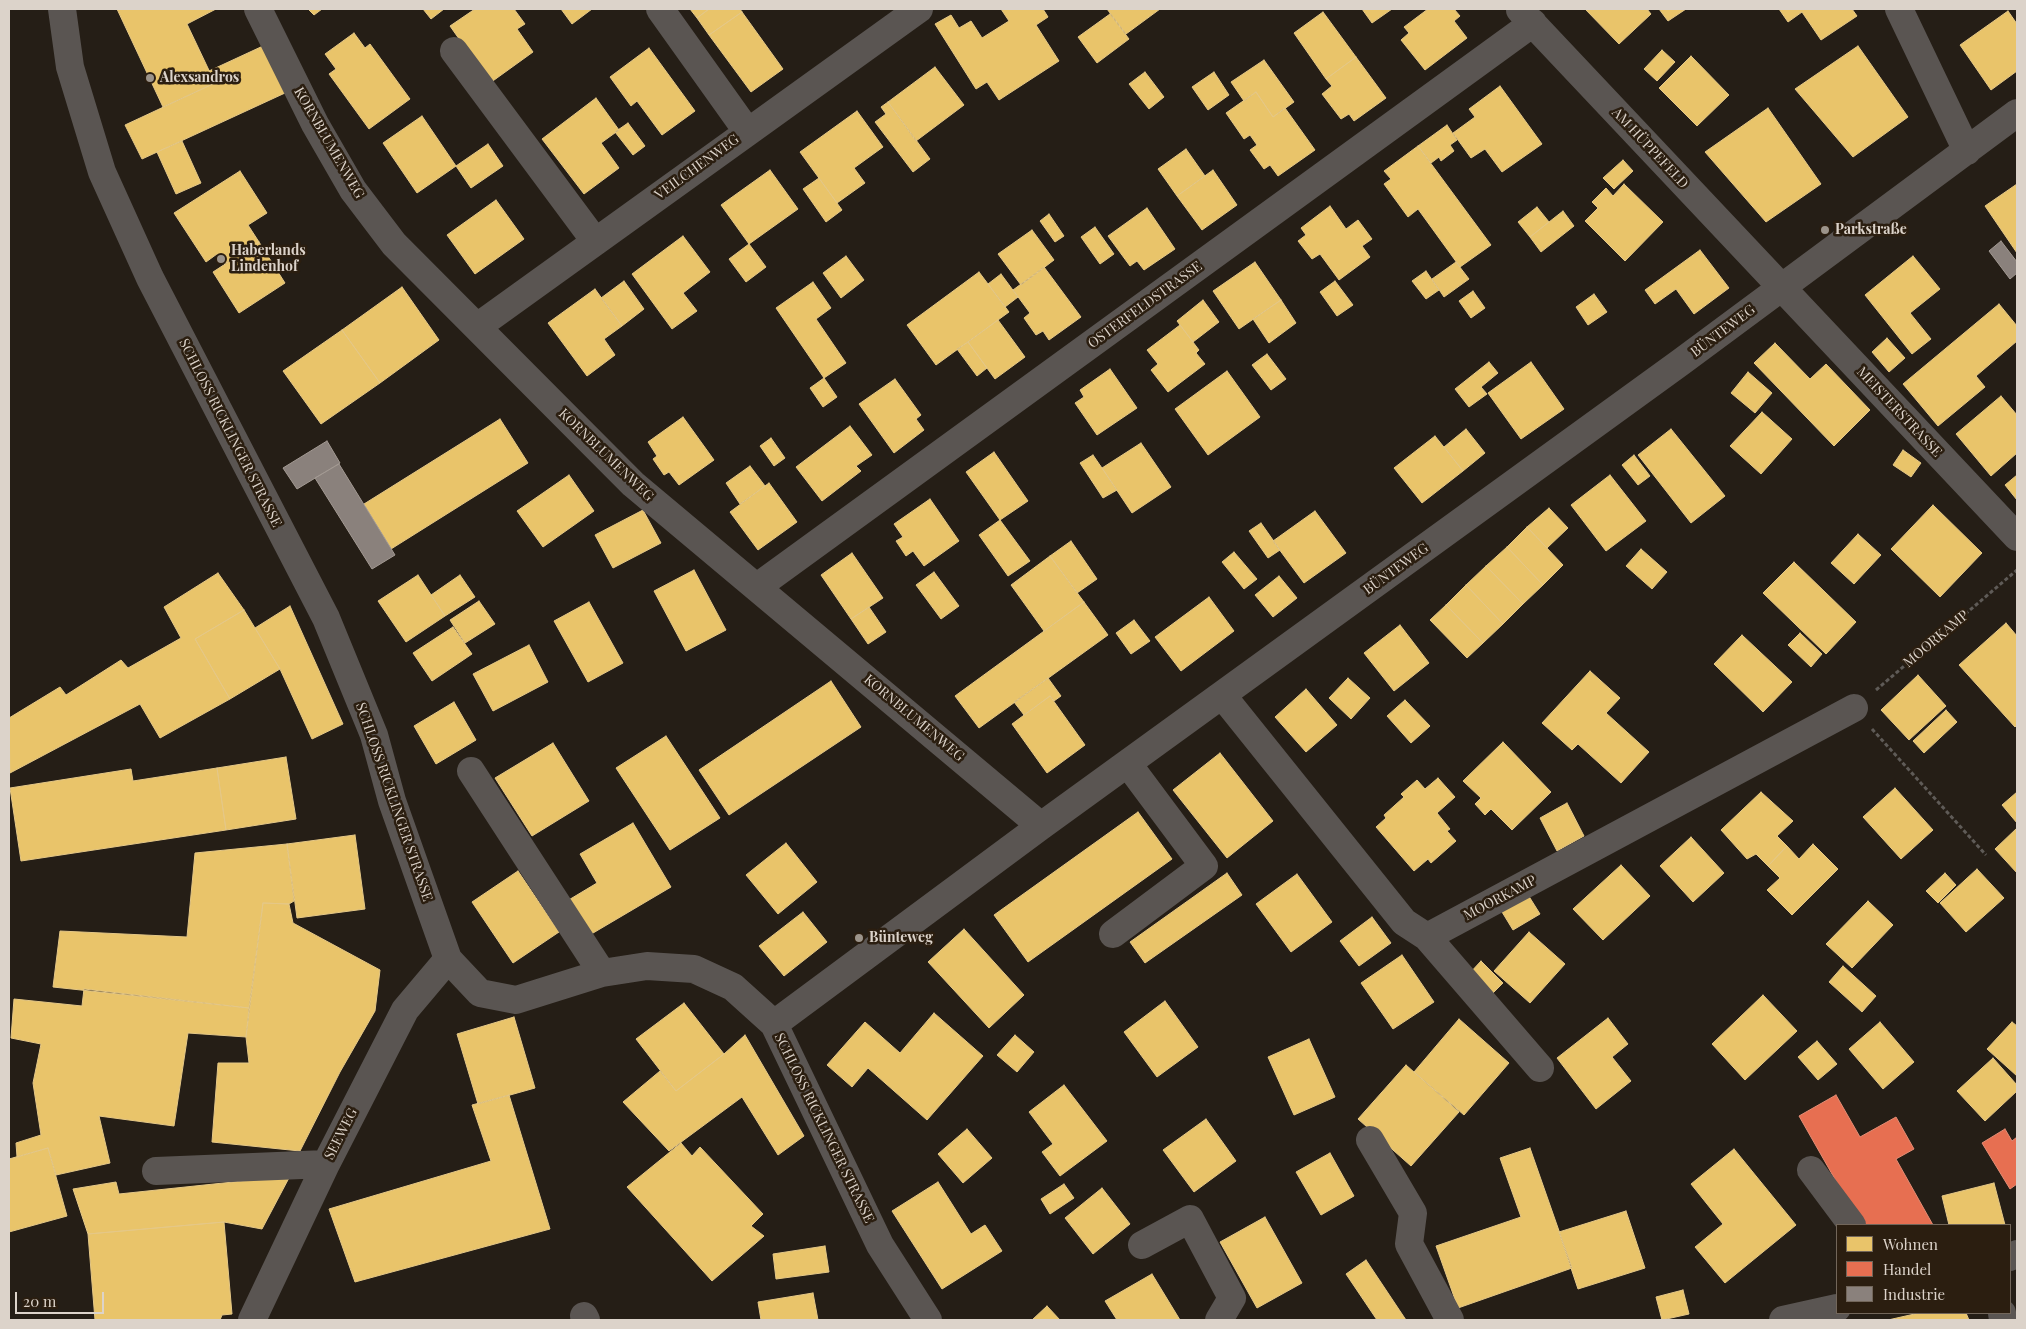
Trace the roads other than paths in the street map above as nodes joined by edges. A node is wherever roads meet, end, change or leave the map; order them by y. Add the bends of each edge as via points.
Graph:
1 (62, 9) edge
2 (258, 9) edge
3 (660, 9) edge
4 (919, 9) edge
5 (1899, 9) edge
6 (1526, 16) edge
7 (454, 51) dead end
8 (2017, 113) edge
9 (746, 131) junction
10 (1967, 151) junction
11 (595, 241) junction
12 (1781, 288) junction
13 (477, 326) junction
14 (2017, 537) edge
15 (757, 587) junction
16 (1222, 695) junction
17 (1854, 708) road end
18 (1128, 764) junction
19 (471, 771) dead end
20 (1042, 826) junction
21 (1113, 934) dead end
22 (1427, 937) junction
23 (448, 959) junction
24 (602, 973) junction
25 (774, 1024) junction
26 (1540, 1068) dead end
27 (1370, 1140) dead end
28 (326, 1164) junction
29 (1811, 1170) dead end
30 (156, 1171) dead end
31 (1851, 1224) edge
32 (1142, 1245) dead end
33 (1836, 1308) edge
34 (252, 1320) edge
35 (928, 1320) edge
36 (1219, 1320) edge
37 (1450, 1320) edge
38 (1783, 1320) edge

1 - 23 street, SCHLOSS RICKLINGER STRASSE via 70,67 102,172 150,278 326,618 374,734 392,801
2 - 13 street, KORNBLUMENWEG via 315,124 353,190 394,244
3 - 9 street
4 - 9 street, VEILCHENWEG
5 - 10 street
6 - 12 street, AM HÜPPEFELD
6 - 15 street, OSTERFELDSTRASSE
7 - 11 street
8 - 10 street, BÜNTEWEG
9 - 11 street, VEILCHENWEG
10 - 12 street, BÜNTEWEG
11 - 13 street, VEILCHENWEG
12 - 14 street, MEISTERSTRASSE
12 - 16 street, BÜNTEWEG
13 - 15 street, KORNBLUMENWEG via 633,484
15 - 20 street, KORNBLUMENWEG
16 - 18 street, BÜNTEWEG
16 - 22 street via 1404,922
17 - 22 street, MOORKAMP
18 - 20 street, BÜNTEWEG
18 - 21 street via 1204,866
19 - 24 street
20 - 25 street, BÜNTEWEG
22 - 26 street
23 - 24 street, SCHLOSS RICKLINGER STRASSE via 480,993 516,1000
23 - 28 street, SEEWEG via 405,1010
24 - 25 street, SCHLOSS RICKLINGER STRASSE via 647,966 694,969 733,987
25 - 35 street, SCHLOSS RICKLINGER STRASSE via 880,1245
27 - 37 street via 1412,1213 1409,1244
28 - 30 street
28 - 34 street, SEEWEG
29 - 31 street
32 - 36 street via 1190,1219 1232,1298
33 - 38 street

